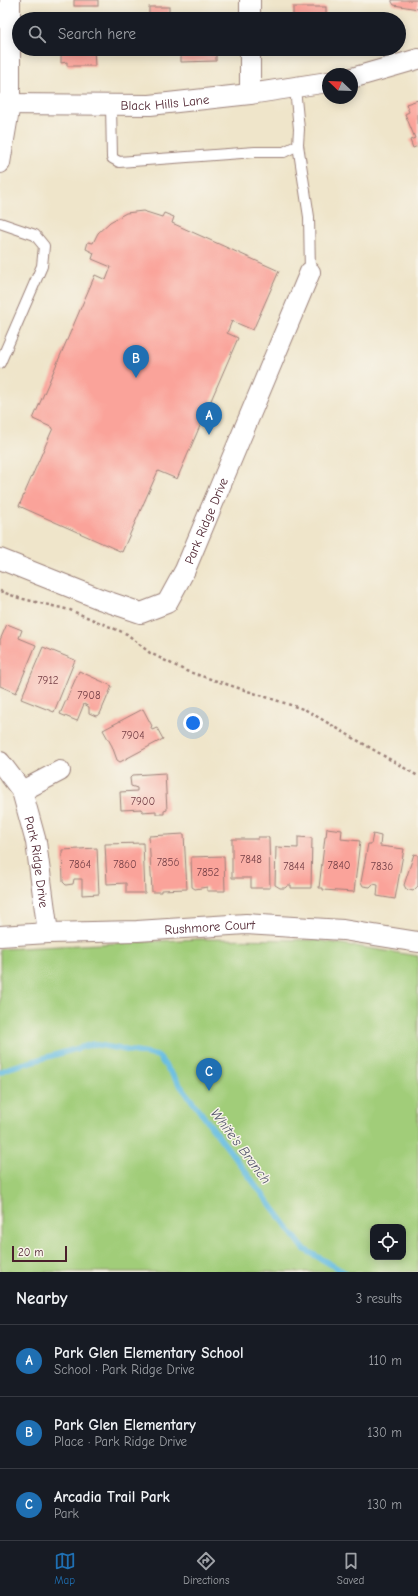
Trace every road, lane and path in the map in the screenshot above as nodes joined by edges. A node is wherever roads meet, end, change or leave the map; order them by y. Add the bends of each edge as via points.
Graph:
1 (10, 0) edge
2 (250, 0) edge
3 (250, 12) edge
4 (250, 56) edge
5 (418, 59) edge
6 (358, 76) edge
7 (322, 83) edge
8 (295, 88) junction
9 (250, 94) junction
10 (5, 104) edge
11 (111, 105) junction
12 (298, 145) junction
13 (0, 163) edge
14 (0, 223) edge
15 (310, 272) joint
16 (0, 363) edge
17 (0, 559) edge
18 (0, 591) edge
19 (0, 762) edge
20 (60, 771) dead end
21 (418, 776) edge
22 (22, 791) junction
23 (48, 933) junction
24 (0, 936) edge
25 (418, 942) edge

1 - 10 street
2 - 3 street
4 - 9 street
5 - 6 street
7 - 8 street, Black Hills Lane
8 - 9 street, Black Hills Lane
8 - 12 lane
9 - 11 street, Black Hills Lane via 150,105
10 - 11 street, Black Hills Lane
10 - 13 street
11 - 12 lane via 112,158 119,162 284,152
12 - 15 lane via 309,217
14 - 16 lane via 36,235 44,246 42,266
15 - 17 street, Park Ridge Drive via 185,570 167,603 141,613
18 - 21 path via 70,610 127,634 150,653 186,671 306,710
19 - 22 street, Park Ridge Drive
20 - 22 street
22 - 23 street, Park Ridge Drive via 36,842
23 - 24 street, Rushmore Court
23 - 25 street, Rushmore Court via 138,931 246,924 343,930

